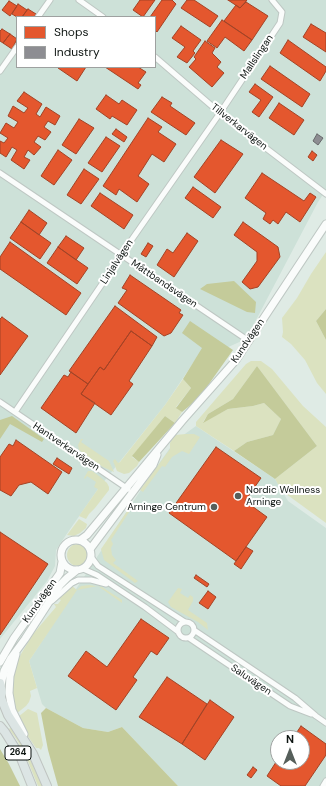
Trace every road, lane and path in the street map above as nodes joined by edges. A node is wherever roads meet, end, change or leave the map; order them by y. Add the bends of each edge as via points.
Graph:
1 (50, 0) edge
2 (79, 0) edge
3 (272, 0) edge
4 (39, 16) edge
5 (102, 16) edge
6 (16, 48) edge
7 (156, 58) edge
8 (0, 71) edge
9 (220, 113) junction
10 (0, 173) edge
11 (326, 194) edge
12 (326, 224) edge
13 (121, 255) junction
14 (249, 341) junction
15 (0, 402) edge
16 (15, 412) junction
17 (129, 490) junction
18 (80, 540) junction
19 (90, 548) junction
20 (92, 558) junction
21 (62, 562) junction
22 (80, 570) junction
23 (117, 588) junction
24 (47, 605) junction
25 (185, 622) junction
26 (194, 630) junction
27 (177, 631) junction
28 (14, 638) junction
29 (189, 638) junction
30 (17, 650) junction
31 (0, 651) edge
32 (0, 662) edge
33 (0, 684) edge
34 (0, 699) edge
35 (316, 716) junction
36 (326, 723) edge
37 (0, 726) edge
38 (33, 754) junction
39 (326, 781) edge
40 (32, 786) edge
41 (47, 786) edge
42 (323, 786) edge

1 - 4 street
2 - 5 street
3 - 9 street, Mallslingan via 282,12 280,23
6 - 8 street
7 - 9 street, Tillverkarvägen
9 - 11 street, Tillverkarvägen
9 - 13 street, Linjalvägen
10 - 13 street, Måttbandsvägen
12 - 14 street, Kundvägen
13 - 14 street, Måttbandsvägen
13 - 16 street, Linjalvägen
14 - 17 street, Kundvägen via 231,366 182,421
15 - 16 street, Hantverkarvägen
16 - 17 street, Hantverkarvägen
17 - 18 street, Kundvägen
17 - 19 street, Kundvägen
18 - 19 street via 87,543
18 - 21 street via 75,539 65,544 61,551
19 - 20 street
20 - 22 street via 87,566
20 - 25 street, Saluvägen via 98,566
21 - 22 street via 68,568
21 - 28 street, Kundvägen via 60,573
22 - 23 street, Saluvägen via 97,575
22 - 24 street, Kundvägen via 60,585
23 - 24 street, Kundvägen via 101,582 78,580 72,582
23 - 27 street, Saluvägen
24 - 30 street, Kundvägen
25 - 26 street, Saluvägen via 192,625
25 - 27 street via 180,624
26 - 29 street
26 - 35 street, Saluvägen via 295,698
27 - 29 street, Saluvägen via 181,637
28 - 31 street, Kundvägen
28 - 32 street, Kundvägen
29 - 35 street, Saluvägen via 290,706
30 - 33 street, Kundvägen via 4,671
30 - 38 street, Kundvägen via 10,676 10,698 12,710
33 - 34 main road, 264
34 - 38 main road, 264
35 - 36 street, Saluvägen
37 - 40 main road, 264 via 20,756
38 - 41 main road, 264
39 - 42 street

